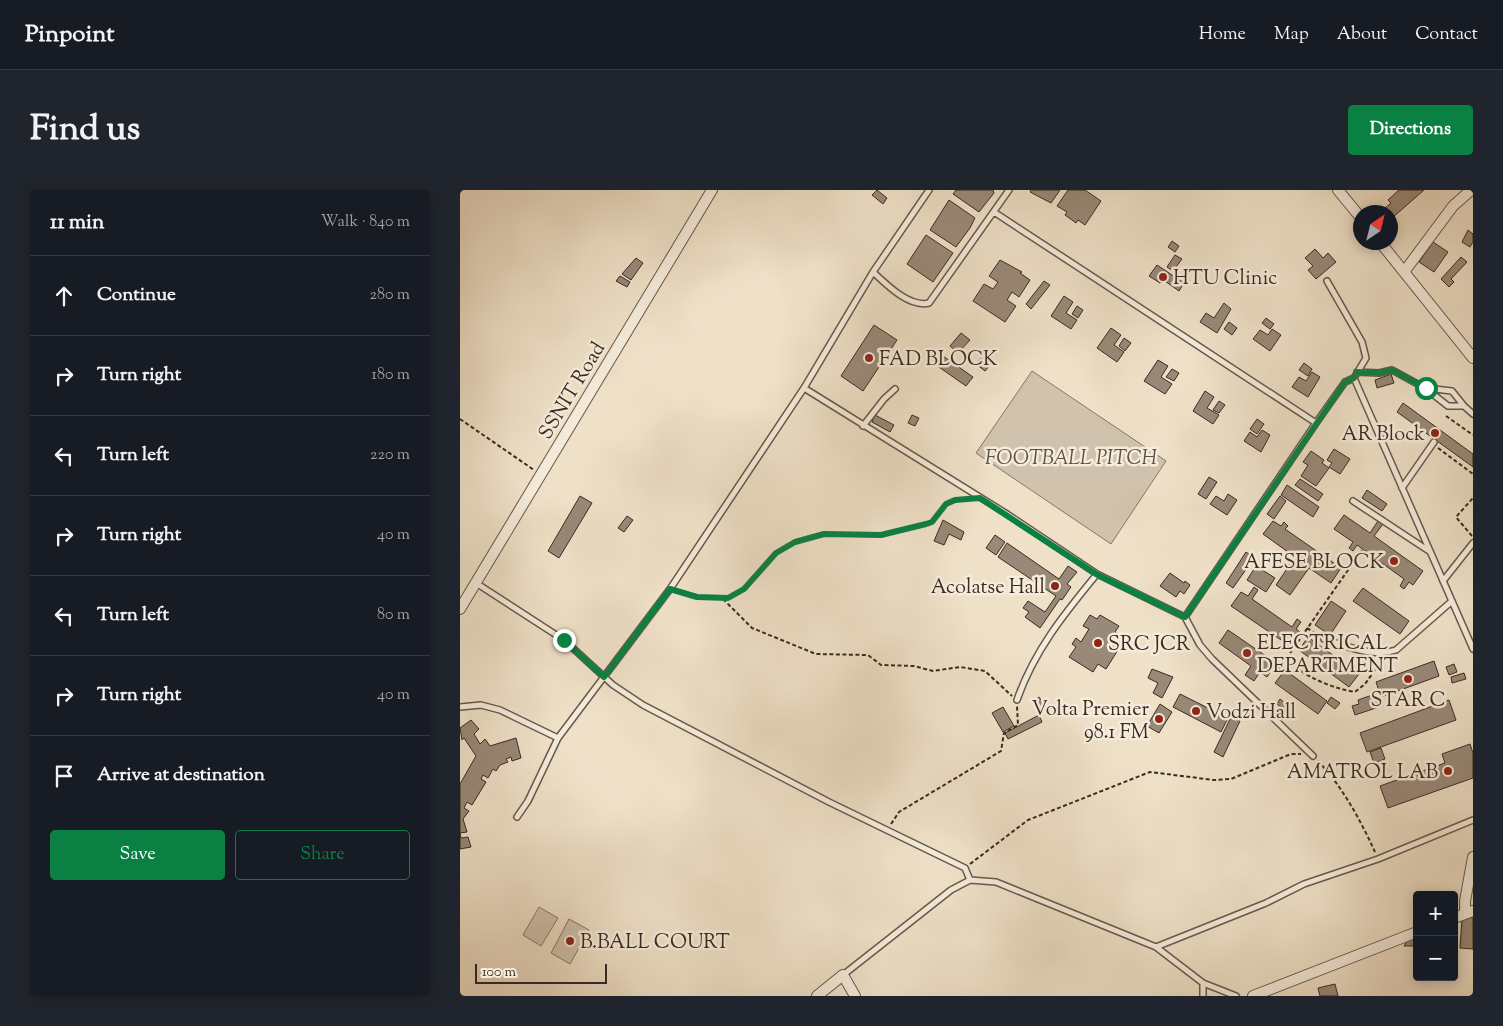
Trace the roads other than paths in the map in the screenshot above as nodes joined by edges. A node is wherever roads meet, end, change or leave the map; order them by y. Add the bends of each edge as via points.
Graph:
1 (712, 190) edge
2 (929, 190) edge
3 (1008, 190) edge
4 (1338, 190) edge
5 (1471, 190) edge
6 (1353, 209) edge
7 (994, 212) junction
8 (1386, 250) edge
9 (873, 272) junction
10 (1404, 272) junction
11 (1327, 282) dead end
12 (1473, 357) edge
13 (1357, 372) junction
14 (1354, 378) junction
15 (804, 388) junction
16 (1426, 388) junction
17 (895, 389) dead end
18 (1464, 406) junction
19 (1473, 414) edge
20 (1316, 422) junction
21 (863, 426) junction
22 (1433, 443) road end
23 (1402, 488) junction
24 (1353, 501) dead end
25 (1473, 543) edge
26 (1429, 551) junction
27 (1096, 574) junction
28 (1443, 581) junction
29 (476, 583) junction
30 (1452, 602) junction
31 (460, 609) edge
32 (1185, 617) junction
33 (1324, 639) road end
34 (1473, 650) edge
35 (604, 677) junction
36 (1017, 700) road end
37 (460, 707) edge
38 (558, 738) junction
39 (1313, 756) road end
40 (517, 817) dead end
41 (1473, 820) edge
42 (1473, 857) edge
43 (970, 880) junction
44 (1469, 913) edge
45 (1413, 934) edge
46 (1156, 948) junction
47 (843, 975) junction
48 (1203, 983) junction
49 (817, 996) edge
50 (855, 996) edge
51 (1203, 996) edge
52 (1236, 996) edge
53 (1253, 996) edge

1 - 29 street, SSNIT Road
2 - 9 lane
3 - 7 lane
4 - 6 street
5 - 10 street via 1453,206
7 - 9 lane via 929,303 905,298
7 - 20 lane
8 - 10 street
9 - 15 lane
10 - 12 street
11 - 13 lane via 1365,350 1366,358
13 - 14 lane
13 - 16 lane via 1392,370
14 - 20 lane via 1345,382
14 - 23 lane
15 - 21 lane
15 - 35 lane via 670,589
16 - 18 lane via 1448,406
16 - 18 lane via 1452,391
17 - 21 lane
18 - 19 lane
20 - 32 lane
21 - 27 lane
22 - 23 lane
23 - 26 lane
24 - 26 lane
25 - 28 lane
26 - 28 lane
27 - 32 lane
27 - 36 lane via 1045,641 1024,679
28 - 30 lane
29 - 31 street, SSNIT Road
29 - 35 lane via 564,640
30 - 33 lane via 1396,650 1384,653 1355,649
30 - 34 lane
32 - 39 lane via 1200,645 1212,659
35 - 38 lane
35 - 43 lane via 669,720 964,868
37 - 38 lane via 481,705 500,710
38 - 40 lane
41 - 46 lane via 1378,860 1304,884
42 - 44 street via 1465,901
43 - 46 lane via 996,882
43 - 47 lane via 952,890
45 - 53 street
46 - 48 lane
47 - 49 street
47 - 50 street
48 - 51 lane
48 - 52 lane

